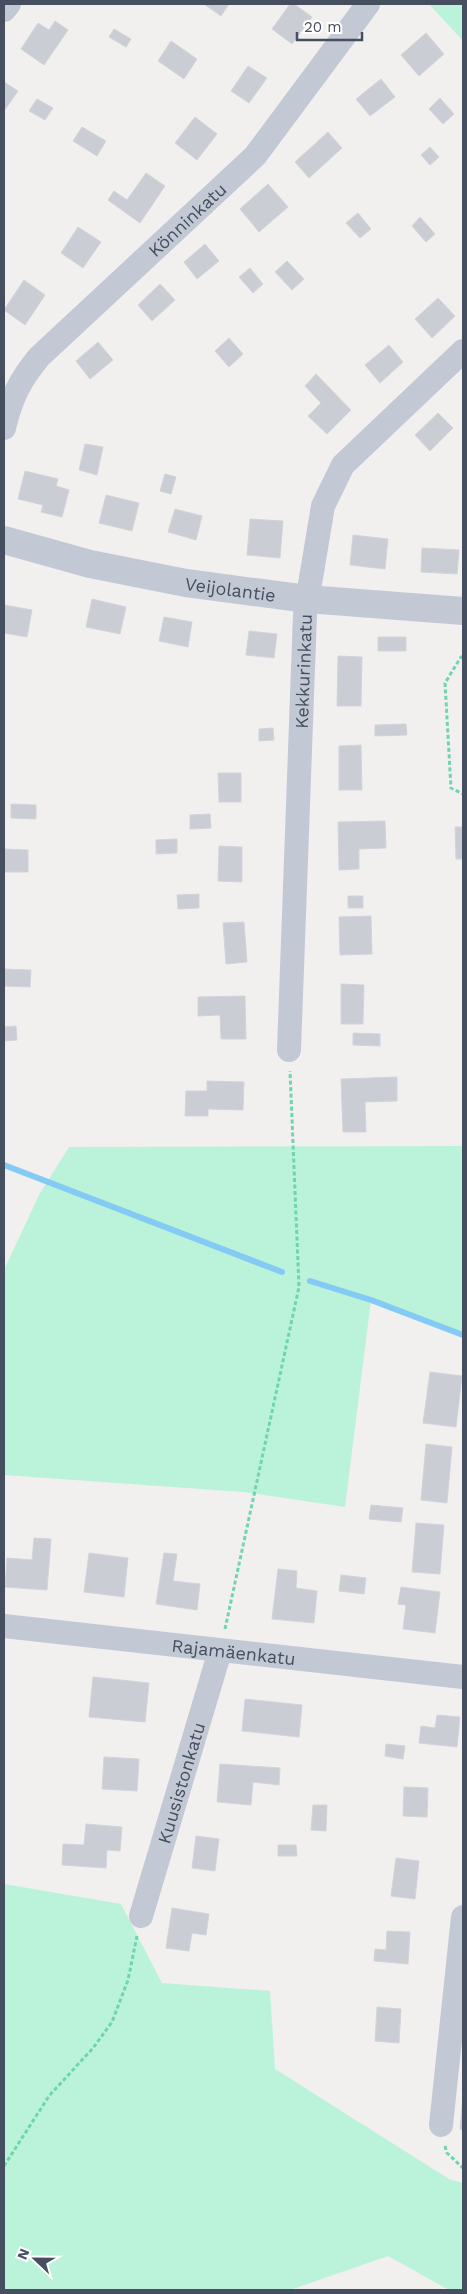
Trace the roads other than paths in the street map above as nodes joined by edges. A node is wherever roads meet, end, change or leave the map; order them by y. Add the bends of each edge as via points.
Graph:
1 (8, 4) edge
2 (368, 4) edge
3 (4, 10) edge
4 (463, 351) edge
5 (4, 428) edge
6 (4, 540) edge
7 (306, 599) junction
8 (463, 611) edge
9 (290, 1050) road end
10 (4, 1626) edge
11 (220, 1651) junction
12 (463, 1674) edge
13 (141, 1916) road end
14 (463, 1917) edge
15 (441, 2125) road end

1 - 3 street
2 - 5 street, Könninkatu via 255,156 39,357 22,377 9,405
4 - 7 street, Kekkurinkatu via 343,465 323,506
6 - 7 street, Veijolantie via 90,564 186,583
7 - 8 street, Veijolantie
7 - 9 street, Kekkurinkatu
10 - 11 street, Rajamäenkatu
11 - 12 street, Rajamäenkatu
11 - 13 street, Kuusistonkatu
14 - 15 street

